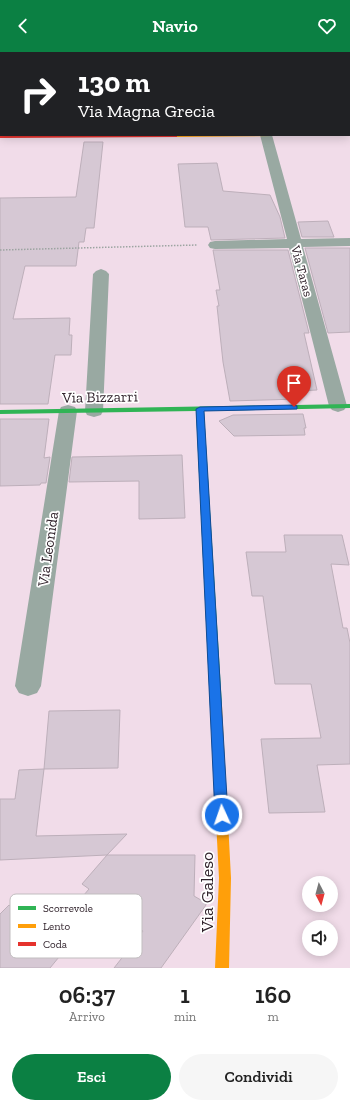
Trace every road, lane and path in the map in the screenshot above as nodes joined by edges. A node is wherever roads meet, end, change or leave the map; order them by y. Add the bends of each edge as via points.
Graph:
1 (133, 136) edge
2 (266, 136) edge
3 (0, 137) edge
4 (294, 242) junction
5 (350, 242) edge
6 (215, 244) joint
7 (0, 250) edge
8 (101, 274) dead end
9 (344, 406) edge
10 (200, 409) junction
11 (68, 411) junction
12 (94, 411) junction
13 (0, 412) edge
14 (28, 686) dead end
15 (222, 968) edge

1 - 3 street
2 - 4 street, Via Taras
4 - 5 street
4 - 6 street
4 - 9 street, Via Taras
6 - 7 path
8 - 12 street
9 - 10 street, Via Bizzarri
10 - 12 street, Via Bizzarri
10 - 15 street, Via Galeso via 225,878
11 - 12 street, Via Bizzarri
11 - 13 street, Via Bizzarri
11 - 14 street, Via Leonida

